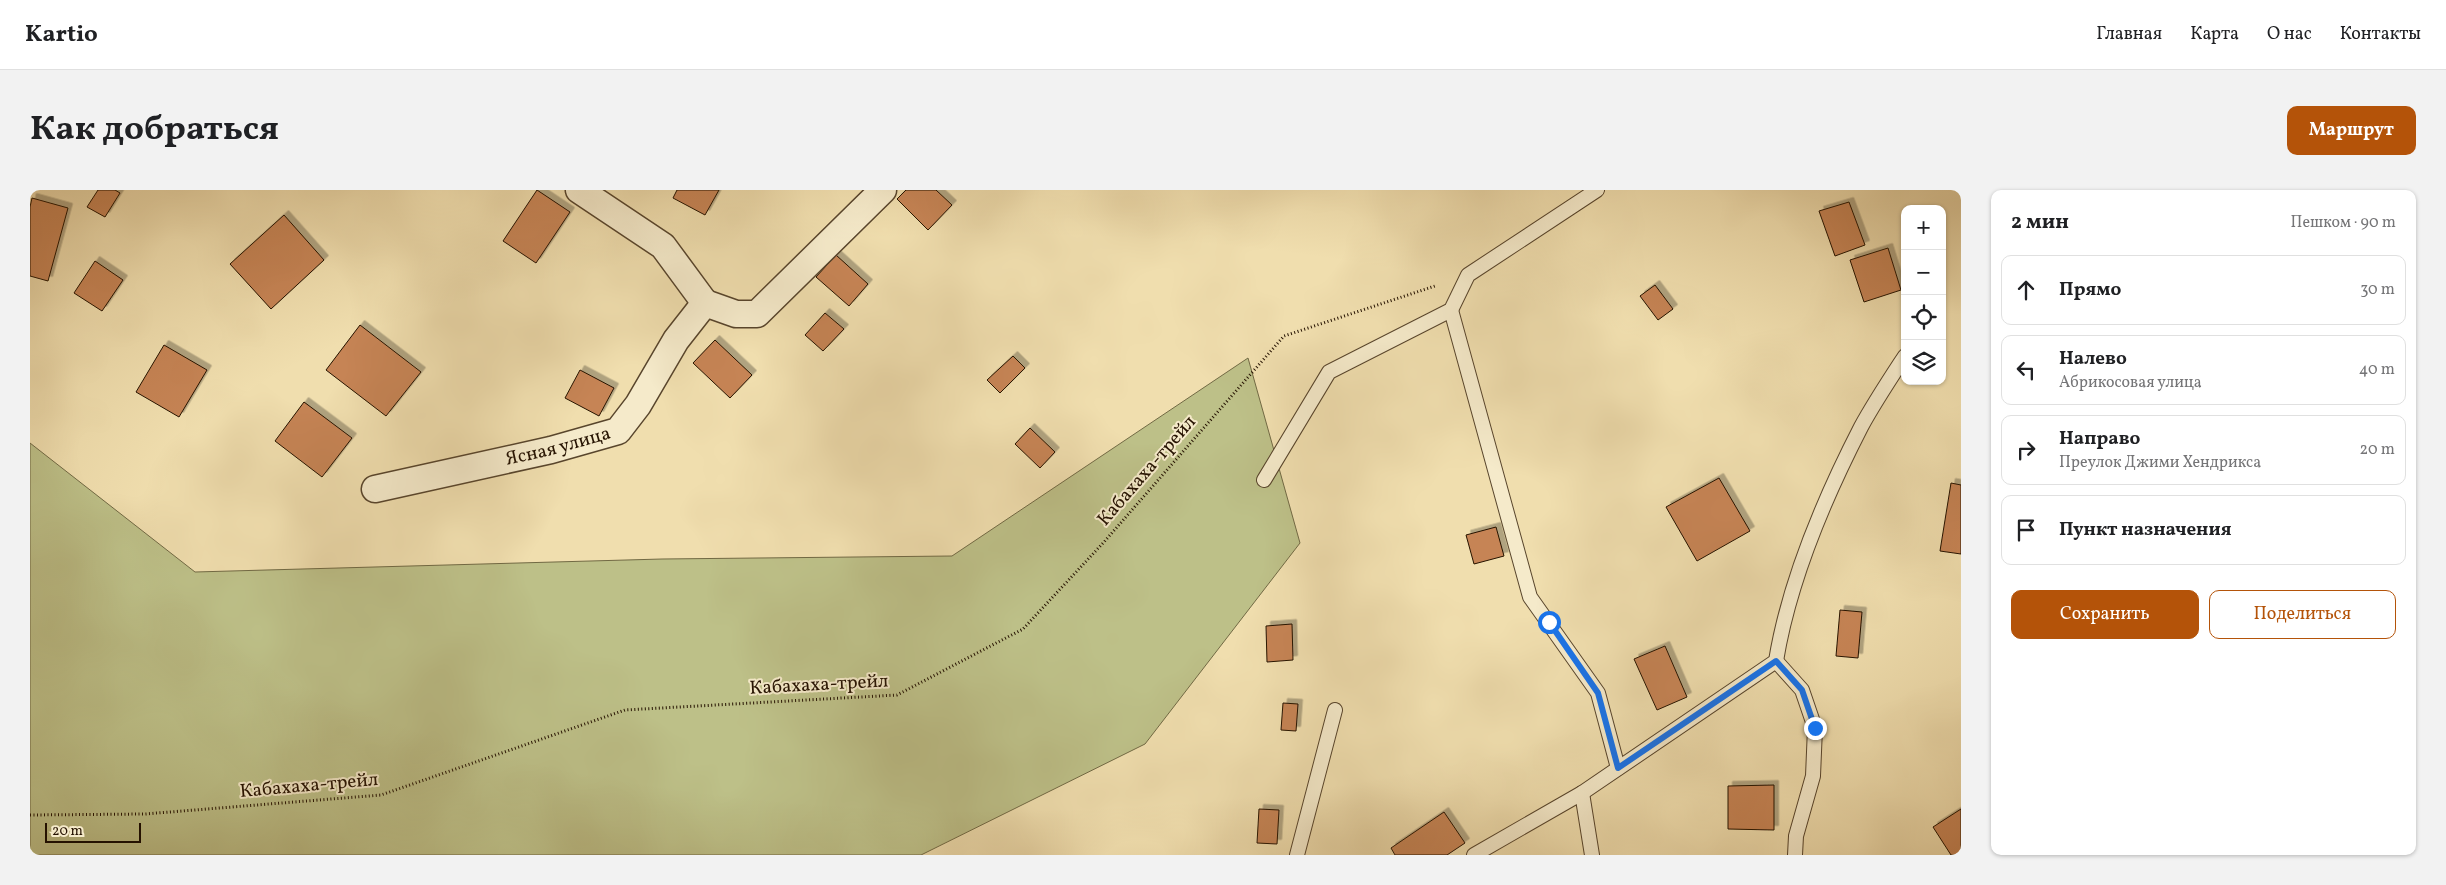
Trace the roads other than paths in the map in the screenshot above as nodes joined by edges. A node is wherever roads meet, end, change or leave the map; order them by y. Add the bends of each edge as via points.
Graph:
1 (579, 190) edge
2 (883, 190) edge
3 (1597, 190) edge
4 (706, 303) junction
5 (1451, 310) junction
6 (1901, 363) edge
7 (1264, 480) dead end
8 (375, 489) dead end
9 (1776, 661) junction
10 (1335, 710) dead end
11 (1618, 768) junction
12 (1582, 793) junction
13 (1297, 855) edge
14 (1474, 855) edge
15 (1592, 855) edge
16 (1795, 855) edge

1 - 4 street via 662,246
2 - 4 street via 757,314 736,314
3 - 5 lane via 1468,275
4 - 8 street, Ясная улица via 676,340 638,405 618,431 551,450
5 - 7 lane via 1329,372
5 - 11 lane via 1530,597 1598,693
6 - 9 lane via 1862,426 1811,537 1782,626
9 - 11 lane
9 - 16 lane via 1802,690 1815,728 1812,776 1796,836
10 - 13 lane
11 - 12 lane
12 - 14 lane
12 - 15 lane

